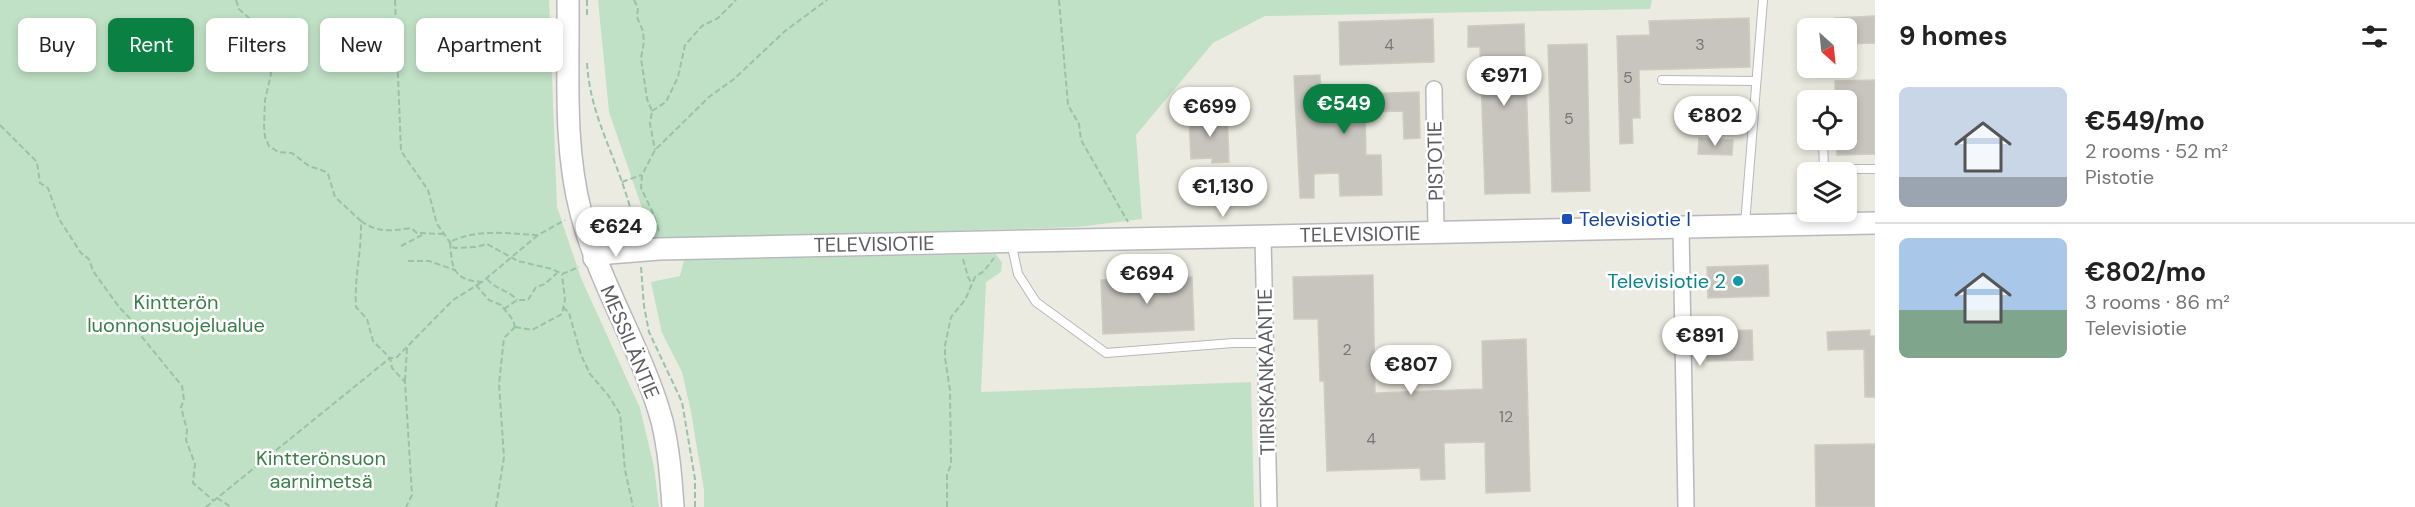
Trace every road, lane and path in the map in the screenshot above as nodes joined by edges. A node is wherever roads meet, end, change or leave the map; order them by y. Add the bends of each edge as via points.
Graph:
1 (236, 0) edge
2 (395, 0) edge
3 (568, 0) edge
4 (634, 0) edge
5 (736, 0) edge
6 (827, 0) edge
7 (1059, 0) edge
8 (1763, 0) edge
9 (1662, 80) dead end
10 (1756, 81) junction
11 (1434, 89) dead end
12 (652, 111) junction
13 (0, 125) edge
14 (655, 150) junction
15 (1823, 150) edge
16 (1875, 169) edge
17 (642, 175) junction
18 (622, 182) dead end
19 (580, 211) junction
20 (361, 221) junction
21 (1875, 223) edge
22 (1745, 226) junction
23 (1681, 228) junction
24 (1436, 232) junction
25 (424, 234) junction
26 (445, 234) junction
27 (538, 236) junction
28 (1263, 237) junction
29 (1131, 239) junction
30 (1005, 241) junction
31 (450, 242) junction
32 (957, 242) junction
33 (401, 246) dead end
34 (659, 249) junction
35 (514, 257) junction
36 (595, 260) junction
37 (408, 261) dead end
38 (455, 270) junction
39 (557, 273) junction
40 (562, 274) junction
41 (487, 279) junction
42 (482, 282) junction
43 (476, 285) junction
44 (973, 286) junction
45 (517, 300) junction
46 (563, 307) junction
47 (504, 309) junction
48 (515, 327) junction
49 (1265, 343) junction
50 (407, 348) junction
51 (390, 358) junction
52 (405, 382) junction
53 (216, 499) junction
54 (206, 507) edge
55 (231, 507) edge
56 (406, 507) edge
57 (496, 507) edge
58 (633, 507) edge
59 (673, 507) edge
60 (947, 507) edge
61 (1269, 507) edge
62 (1686, 507) edge

1 - 20 path via 251,20 261,54 269,63 264,126 269,146 278,152 292,153 328,174 335,197
2 - 26 path via 401,151 428,190 437,224
3 - 19 street, MESSILÄNTIE via 572,154
4 - 12 path via 643,32 641,58
5 - 12 path via 685,45 678,77 666,102
6 - 14 path via 709,97
7 - 29 path via 1068,105 1079,124 1081,140 1121,207
8 - 10 lane
9 - 10 lane
10 - 22 lane
11 - 24 street, PISTOTIE
12 - 14 path
13 - 53 path via 37,162 40,183 48,188 59,219 81,253 182,386 186,440 195,464 193,483
14 - 17 path
15 - 16 lane via 1824,169
17 - 18 path
17 - 34 path via 642,190 660,236
19 - 27 path
19 - 36 street, MESSILÄNTIE
20 - 25 path via 387,232 411,228
20 - 51 path via 356,307 367,319 373,341
21 - 22 street, TELEVISIOTIE
22 - 23 street, TELEVISIOTIE
23 - 24 street, TELEVISIOTIE
23 - 62 street
24 - 28 street, TELEVISIOTIE
25 - 26 path
25 - 33 path
26 - 31 path
27 - 31 path via 471,234
27 - 35 path
28 - 29 street, TELEVISIOTIE
28 - 49 street, TIIRISKANKAANTIE
29 - 30 street, TELEVISIOTIE
30 - 32 street, TELEVISIOTIE
30 - 44 path via 993,261 975,278
30 - 49 lane via 1018,274 1036,302 1106,352
31 - 35 path via 454,248 487,244
31 - 38 path
32 - 34 street, TELEVISIOTIE
32 - 44 path
34 - 36 street, TELEVISIOTIE via 609,253
35 - 39 path
35 - 41 path
36 - 40 path
36 - 59 street, MESSILÄNTIE via 662,421
37 - 38 path via 429,261
38 - 42 path via 467,281
39 - 40 path
39 - 45 path via 536,287 528,300
40 - 46 path
41 - 42 path
41 - 45 path
42 - 43 path
43 - 47 path
43 - 50 path via 453,300
44 - 60 path via 951,316 945,345 951,465 947,474
45 - 47 path
46 - 48 path via 562,314 532,330
46 - 58 path via 569,313 590,374 620,414
47 - 48 path
48 - 57 path via 504,338 499,384 504,457
49 - 61 street, TIIRISKANKAANTIE
50 - 51 path via 396,358
50 - 52 path
51 - 52 path via 392,368
51 - 53 path
52 - 56 path via 412,495
53 - 54 path
53 - 55 path

